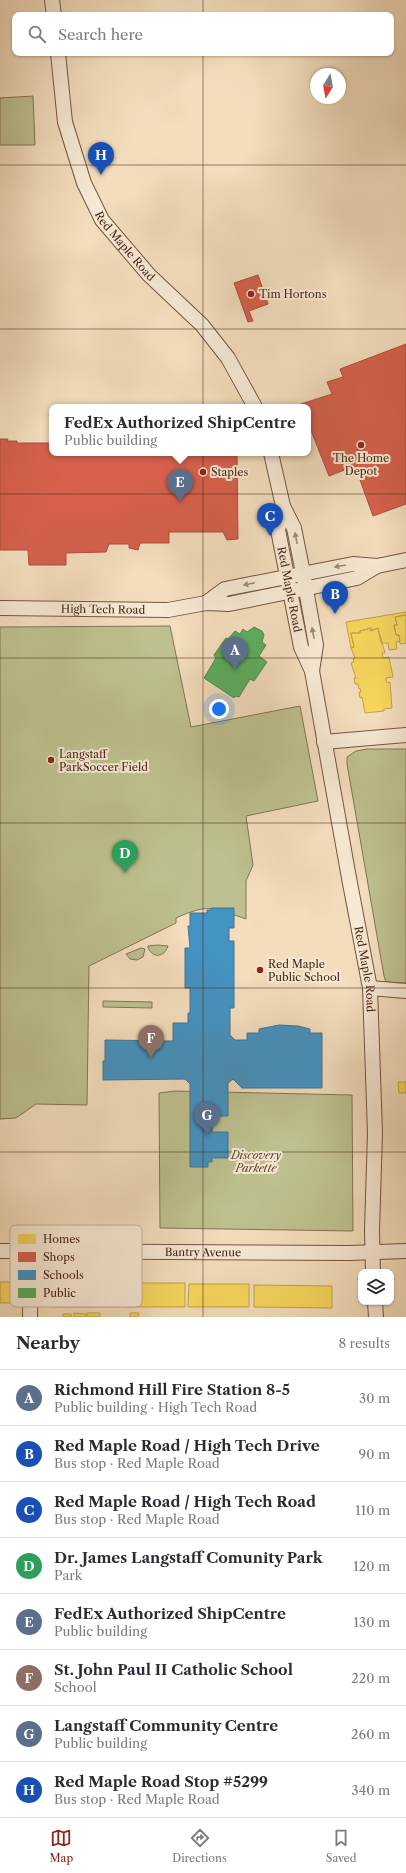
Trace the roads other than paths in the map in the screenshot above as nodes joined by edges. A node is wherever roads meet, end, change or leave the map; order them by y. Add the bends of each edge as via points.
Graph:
1 (52, 0) edge
2 (54, 12) edge
3 (58, 56) edge
4 (253, 404) edge
5 (272, 456) edge
6 (283, 506) junction
7 (406, 560) edge
8 (377, 566) junction
9 (303, 573) junction
10 (288, 576) junction
11 (305, 588) junction
12 (289, 592) junction
13 (206, 603) junction
14 (0, 608) edge
15 (312, 671) junction
16 (406, 735) edge
17 (324, 742) junction
18 (370, 988) junction
19 (406, 991) edge
20 (142, 1251) edge
21 (406, 1251) edge
22 (373, 1252) junction
23 (373, 1269) edge
24 (375, 1305) edge
25 (30, 1307) edge
26 (30, 1317) edge
27 (376, 1317) edge

1 - 2 street
3 - 4 street, Red Maple Road via 65,122 84,183 102,220 149,275 202,325 228,358
5 - 6 street, Red Maple Road
9 -> 6 street, Red Maple Road via 294,528
6 - 10 street, Red Maple Road via 278,530
7 - 8 street, High Tech Road
8 -> 9 street, High Tech Road via 353,564
8 - 11 street, High Tech Road via 357,578
9 - 10 street, High Tech Road
9 - 11 street, Red Maple Road
10 - 12 street, Red Maple Road
10 -> 13 street, High Tech Road via 225,590
11 - 12 street, High Tech Road
15 -> 11 street, Red Maple Road via 316,645
12 - 13 street, High Tech Road via 229,604
12 - 15 street, Red Maple Road via 300,647
13 - 14 street, High Tech Road via 168,610
15 - 17 street, Red Maple Road
16 - 17 street
17 - 18 street, Red Maple Road
18 - 19 street
18 - 22 street, Red Maple Road via 375,1133
20 - 22 street, Bantry Avenue
21 - 22 street, Bantry Avenue
22 - 23 street, Red Maple Road
24 - 27 street
25 - 26 street

